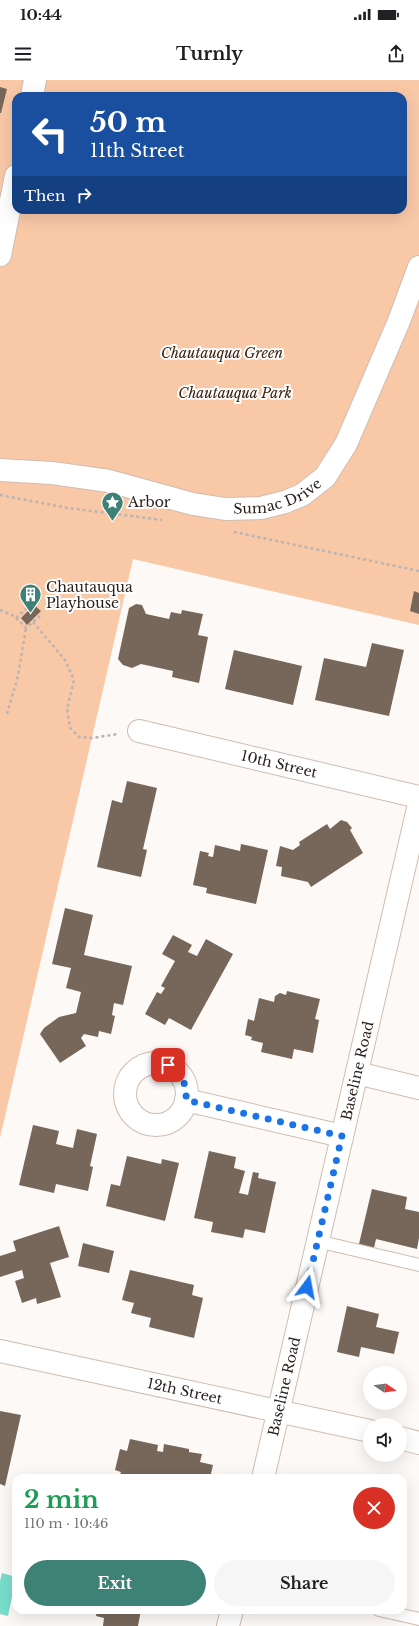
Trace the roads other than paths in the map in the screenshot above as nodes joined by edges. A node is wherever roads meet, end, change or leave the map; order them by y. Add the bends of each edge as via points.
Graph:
1 (35, 80) edge
2 (33, 92) edge
3 (12, 196) edge
4 (0, 255) edge
5 (419, 266) edge
6 (0, 470) edge
7 (139, 731) road end
8 (419, 797) edge
9 (419, 804) edge
10 (357, 1074) junction
11 (419, 1088) edge
12 (186, 1100) dead end
13 (342, 1136) junction
14 (317, 1240) junction
15 (419, 1265) edge
16 (0, 1351) edge
17 (279, 1410) junction
18 (363, 1429) edge
19 (407, 1440) edge
20 (419, 1443) edge
21 (264, 1474) edge
22 (231, 1614) edge
23 (397, 1614) edge
24 (419, 1619) edge
25 (228, 1626) edge

1 - 2 street
3 - 4 street
5 - 6 street, Sumac Drive via 399,321 346,444 325,477 302,495 260,508 225,509 193,504 109,481 52,473
7 - 8 street, 10th Street
9 - 10 street, Baseline Road
10 - 11 street
10 - 13 street, Baseline Road
12 - 13 street
13 - 14 street, Baseline Road
14 - 15 lane
14 - 17 street, Baseline Road
16 - 17 street, 12th Street
17 - 18 street, 12th Street
17 - 21 street, Baseline Road
19 - 20 street
22 - 25 street
23 - 24 lane

